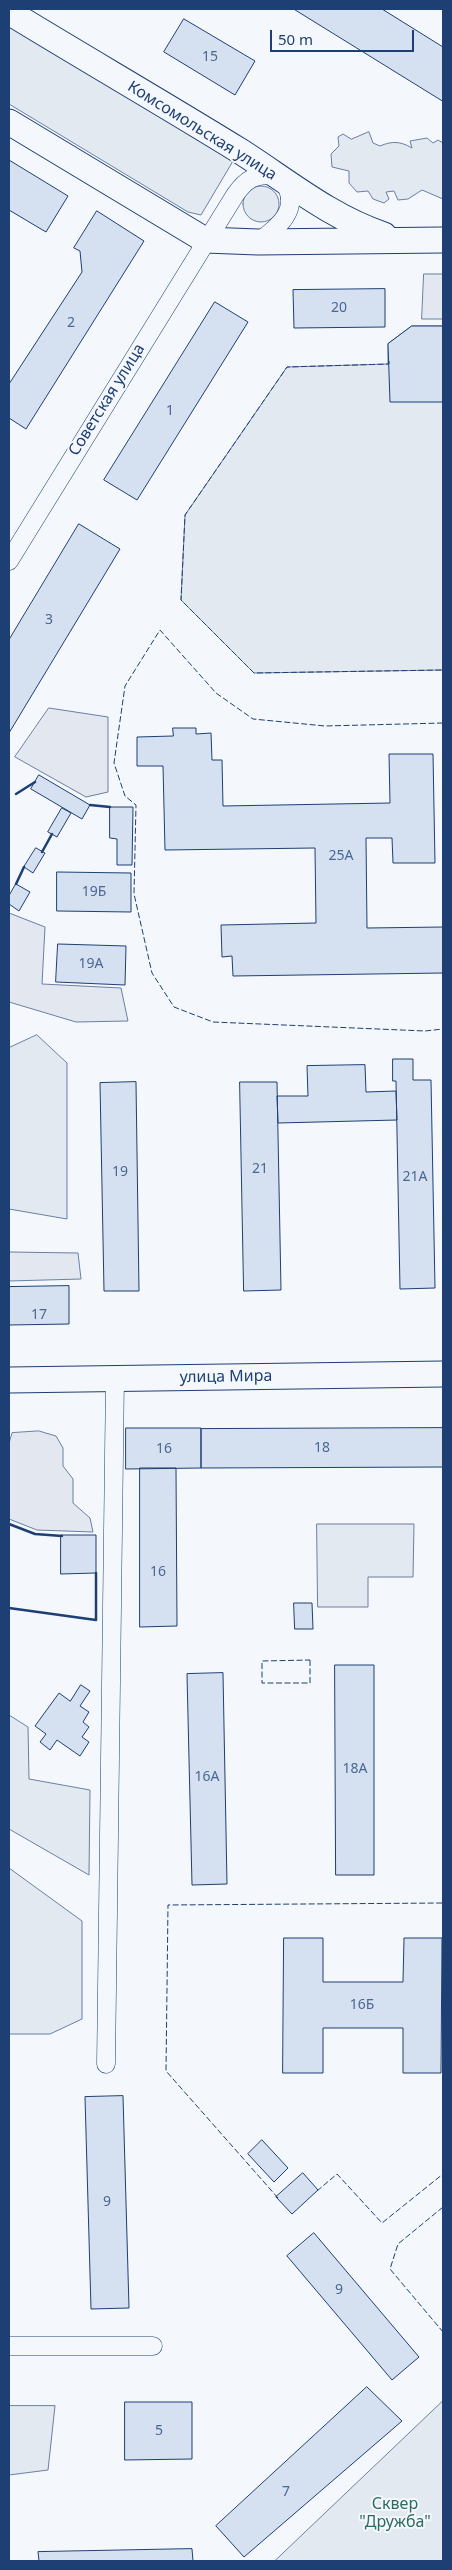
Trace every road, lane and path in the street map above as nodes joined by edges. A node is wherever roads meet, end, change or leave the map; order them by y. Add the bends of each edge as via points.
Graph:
1 (9, 12) edge
2 (9, 122) edge
3 (279, 179) junction
4 (205, 240) junction
5 (443, 240) edge
6 (400, 241) junction
7 (258, 242) junction
8 (9, 561) edge
9 (443, 1374) edge
10 (115, 1378) junction
11 (9, 1380) edge
12 (106, 2064) dead end
13 (9, 2346) edge
14 (153, 2346) dead end

1 - 3 street, Комсомольская улица via 237,150
2 - 4 street, Комсомольская улица
3 - 4 street, Советская улица via 260,174 244,183
3 - 6 street, Комсомольская улица via 356,226
3 - 7 street via 289,191 289,211 277,228
4 - 7 street, Комсомольская улица
4 - 8 street, Советская улица
5 - 6 street, Комсомольская улица
6 - 7 street, Комсомольская улица
9 - 10 street, улица Мира
10 - 11 street, улица Мира
10 - 12 street
13 - 14 street

